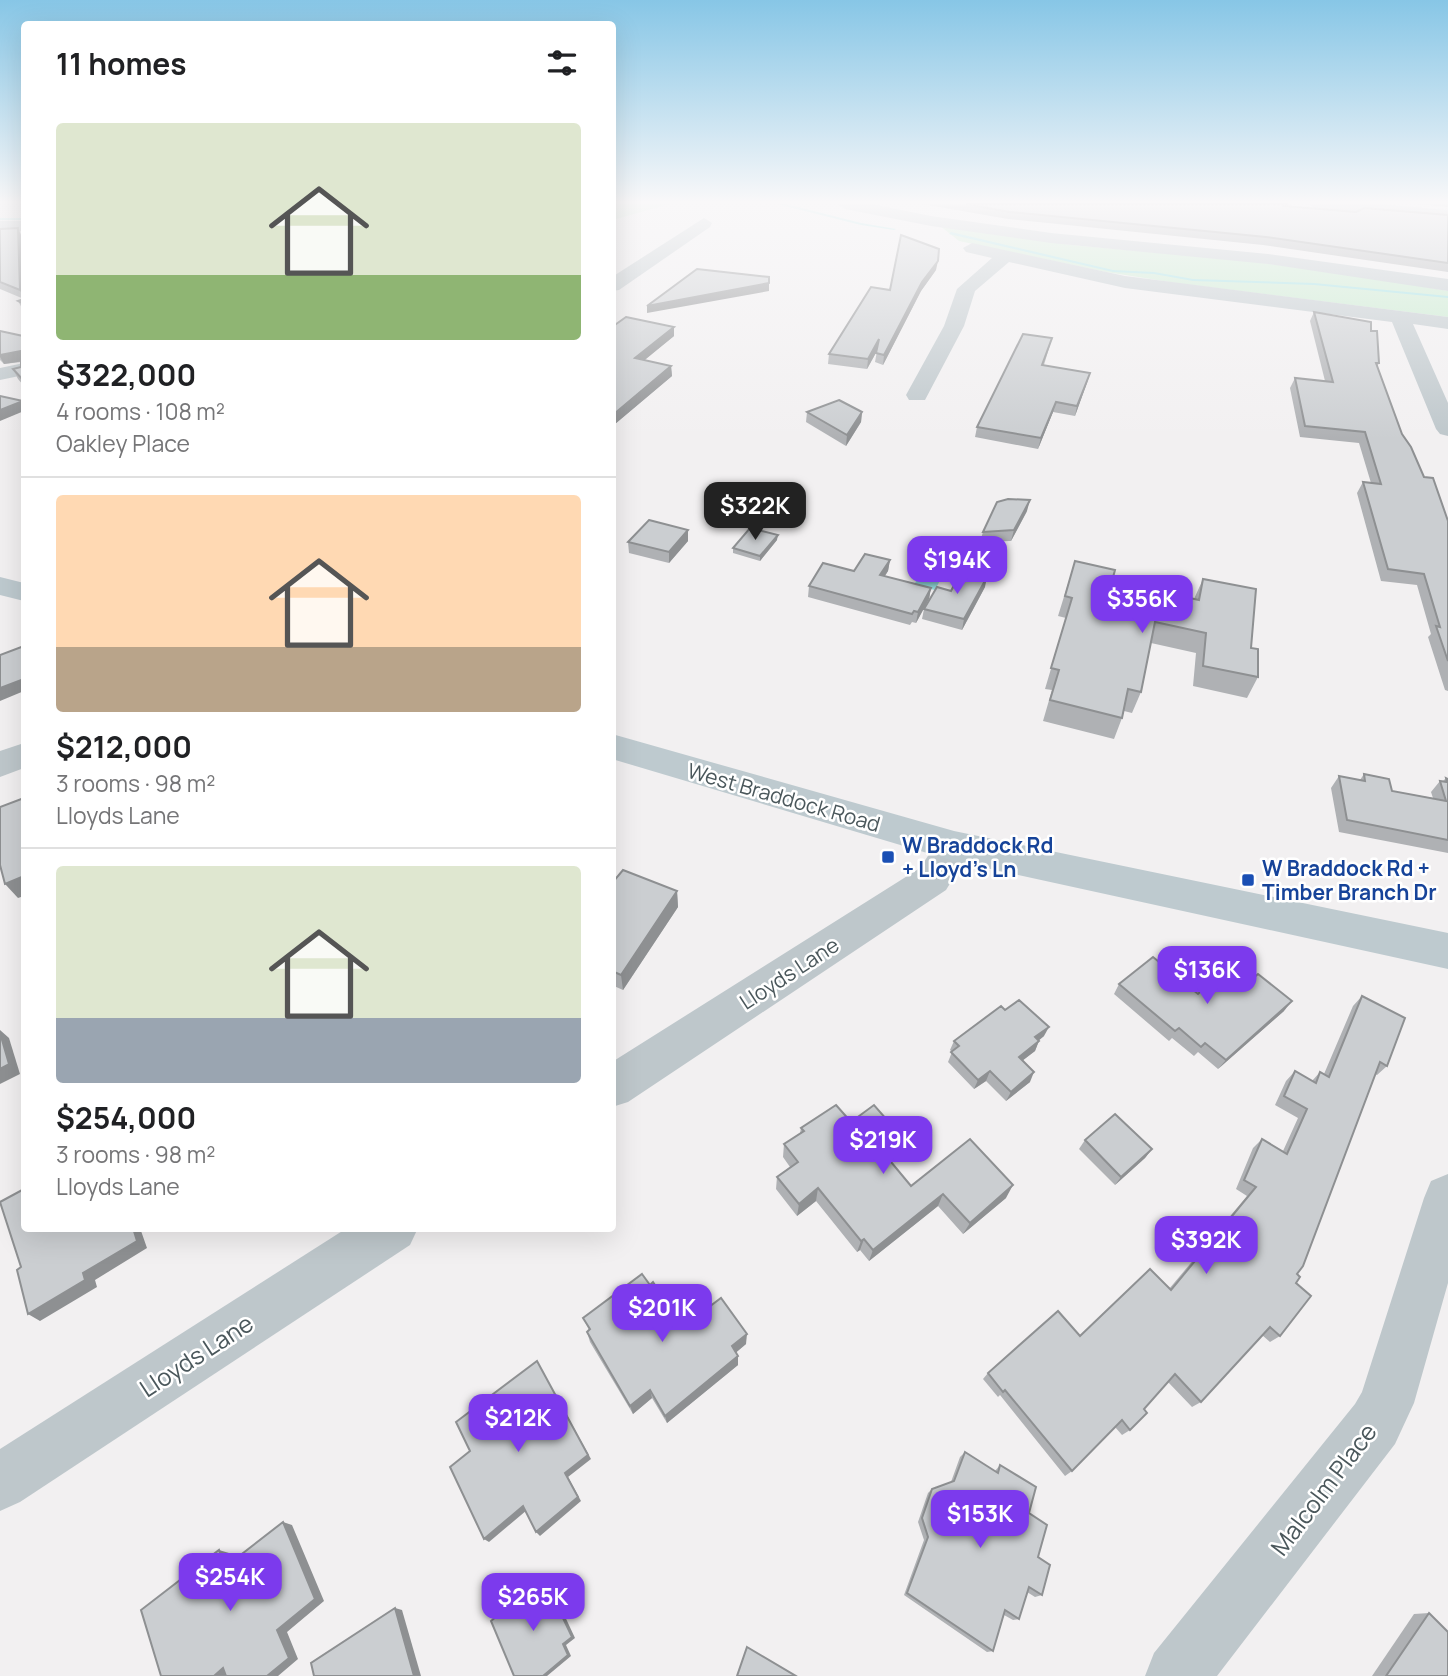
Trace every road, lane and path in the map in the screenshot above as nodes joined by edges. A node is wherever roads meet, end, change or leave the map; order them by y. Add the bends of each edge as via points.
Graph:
1 (975, 282) edge
2 (1127, 282) edge
3 (1429, 282) edge
4 (1448, 285) edge
5 (1399, 316) junction
6 (1448, 323) edge
7 (21, 370) edge
8 (0, 374) edge
9 (916, 395) dead end
10 (1448, 429) edge
11 (0, 586) edge
12 (21, 591) edge
13 (616, 747) edge
14 (21, 756) edge
15 (0, 765) edge
16 (954, 846) junction
17 (1448, 951) edge
18 (616, 1084) edge
19 (1448, 1198) edge
20 (387, 1232) edge
21 (0, 1482) edge
22 (1177, 1676) edge

1 - 9 street via 967,289 954,326
2 - 5 street
3 - 4 street
5 - 6 street
5 - 10 street
7 - 8 street
11 - 12 main road
13 - 16 main road, West Braddock Road
14 - 15 street
16 - 17 main road, West Braddock Road
16 - 18 street, Lloyds Lane via 933,879
19 - 22 street, Malcolm Place via 1386,1403 1375,1424
20 - 21 street, Lloyds Lane

